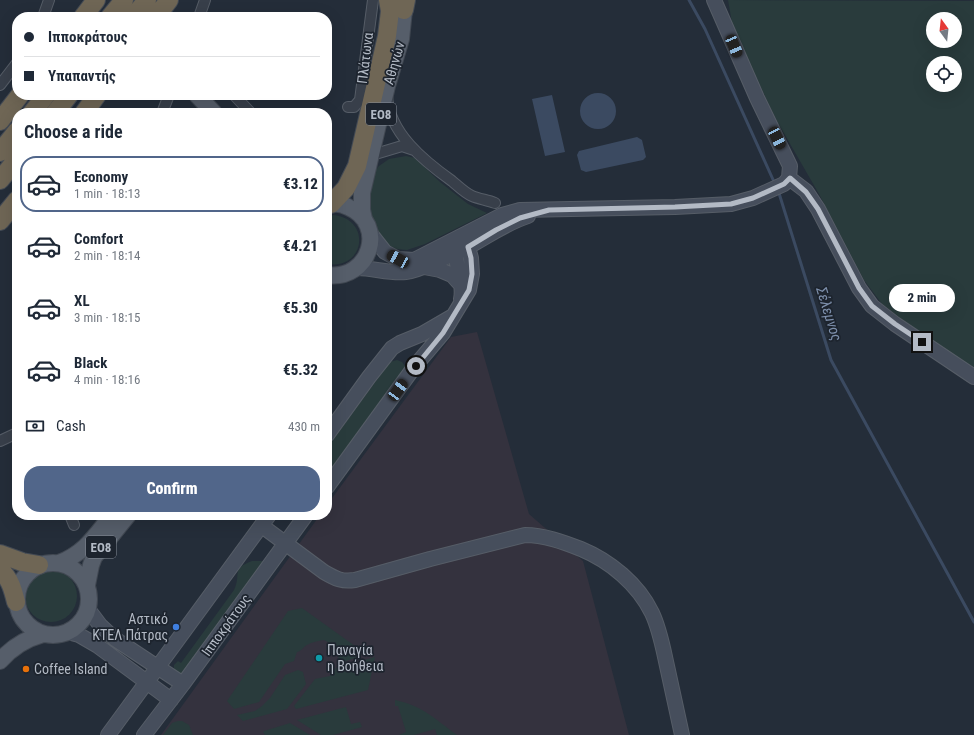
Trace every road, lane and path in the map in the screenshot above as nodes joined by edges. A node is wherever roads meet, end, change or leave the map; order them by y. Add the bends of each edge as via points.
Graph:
1 (49, 0) edge
2 (96, 0) edge
3 (124, 0) edge
4 (147, 0) edge
5 (169, 0) edge
6 (205, 0) edge
7 (373, 0) edge
8 (388, 0) edge
9 (714, 0) edge
10 (404, 3) edge
11 (45, 12) edge
12 (87, 12) edge
13 (114, 12) edge
14 (137, 12) edge
15 (160, 12) edge
16 (201, 12) edge
17 (12, 69) edge
18 (0, 85) edge
19 (387, 86) junction
20 (16, 100) edge
21 (42, 100) edge
22 (65, 100) edge
23 (202, 100) edge
24 (239, 100) edge
25 (348, 107) dead end
26 (36, 108) edge
27 (59, 108) edge
28 (210, 108) edge
29 (246, 108) edge
30 (2, 118) edge
31 (12, 137) edge
32 (416, 150) junction
33 (0, 152) edge
34 (372, 155) junction
35 (12, 165) edge
36 (0, 180) edge
37 (787, 181) junction
38 (332, 202) edge
39 (495, 203) dead end
40 (332, 205) edge
41 (12, 206) edge
42 (0, 221) edge
43 (367, 226) junction
44 (462, 243) junction
45 (454, 253) junction
46 (423, 267) junction
47 (357, 268) junction
48 (332, 276) edge
49 (461, 284) junction
50 (460, 303) junction
51 (453, 315) junction
52 (974, 377) edge
53 (332, 428) edge
54 (12, 435) edge
55 (0, 441) edge
56 (332, 480) edge
57 (72, 520) edge
58 (108, 520) edge
59 (124, 520) edge
60 (265, 520) edge
61 (302, 520) edge
62 (74, 525) dead end
63 (286, 543) junction
64 (0, 554) edge
65 (59, 563) junction
66 (39, 565) junction
67 (0, 570) edge
68 (87, 585) junction
69 (18, 609) junction
70 (88, 609) junction
71 (68, 632) junction
72 (43, 634) junction
73 (2, 659) edge
74 (159, 667) junction
75 (148, 682) junction
76 (183, 684) junction
77 (171, 700) junction
78 (108, 735) edge
79 (144, 735) edge
80 (682, 735) edge

1 - 11 street
2 - 12 highway
3 - 13 highway
4 - 14 highway
5 - 15 highway
6 - 16 street
7 - 25 street, Πλάτωνα via 360,100 354,107
8 - 38 highway via 390,11 387,36 357,166 346,188
9 - 37 street via 790,166
10 - 19 main road, Αθηνών / ΕΟ8 via 401,39
17 - 18 street
19 - 32 street via 387,99 392,117 400,132
19 - 34 main road, Αθηνών / ΕΟ8
20 - 30 highway
21 - 26 highway
22 - 27 highway
23 - 28 main road
24 - 29 street
31 - 33 highway
32 - 34 street via 402,146
32 - 39 street via 444,176 470,195
34 - 43 main road, Αθηνών / ΕΟ8 via 362,193 362,210
35 - 36 highway
37 - 44 street via 753,198 731,204 520,210 502,215
37 - 52 street via 806,192 818,209 859,288 872,306
40 - 43 main road via 353,209
41 - 42 highway
43 - 44 street via 385,252 398,259 414,260
43 - 47 main road, Αθηνών / ΕΟ8 via 370,243 368,252
44 - 45 street
44 - 50 street via 471,258 472,274 469,290
45 - 46 street
45 - 49 street
46 - 47 street via 407,272
46 - 49 street via 452,275
47 - 48 main road via 349,273
49 - 50 street
50 - 51 street
51 - 53 street via 392,348
51 - 56 street via 443,333
54 - 55 street
57 - 62 street
58 - 65 main road, ΕΟ8 via 79,553
59 - 68 main road, ΕΟ8 via 94,557
60 - 63 street
60 - 74 street
61 - 63 street, Ιπποκράτους
63 - 76 street, Ιπποκράτους
63 - 80 street via 324,572 344,581 525,535 555,540 594,554 638,591 651,612 659,631
64 - 66 highway
65 - 66 main road, ΕΟ8
65 - 68 main road, ΕΟ8 via 76,570
66 - 69 main road via 31,569 16,592
67 - 69 highway via 14,591
68 - 70 main road, ΕΟ8
69 - 72 main road via 30,628
69 - 73 main road via 12,642
70 - 71 main road via 81,622
70 - 74 street via 114,639
71 - 72 main road
71 - 75 street via 98,646
72 - 73 main road via 22,642
74 - 75 street
74 - 76 street
75 - 77 street
75 - 78 street
76 - 77 street, Ιπποκράτους
77 - 79 street, Ιπποκράτους

